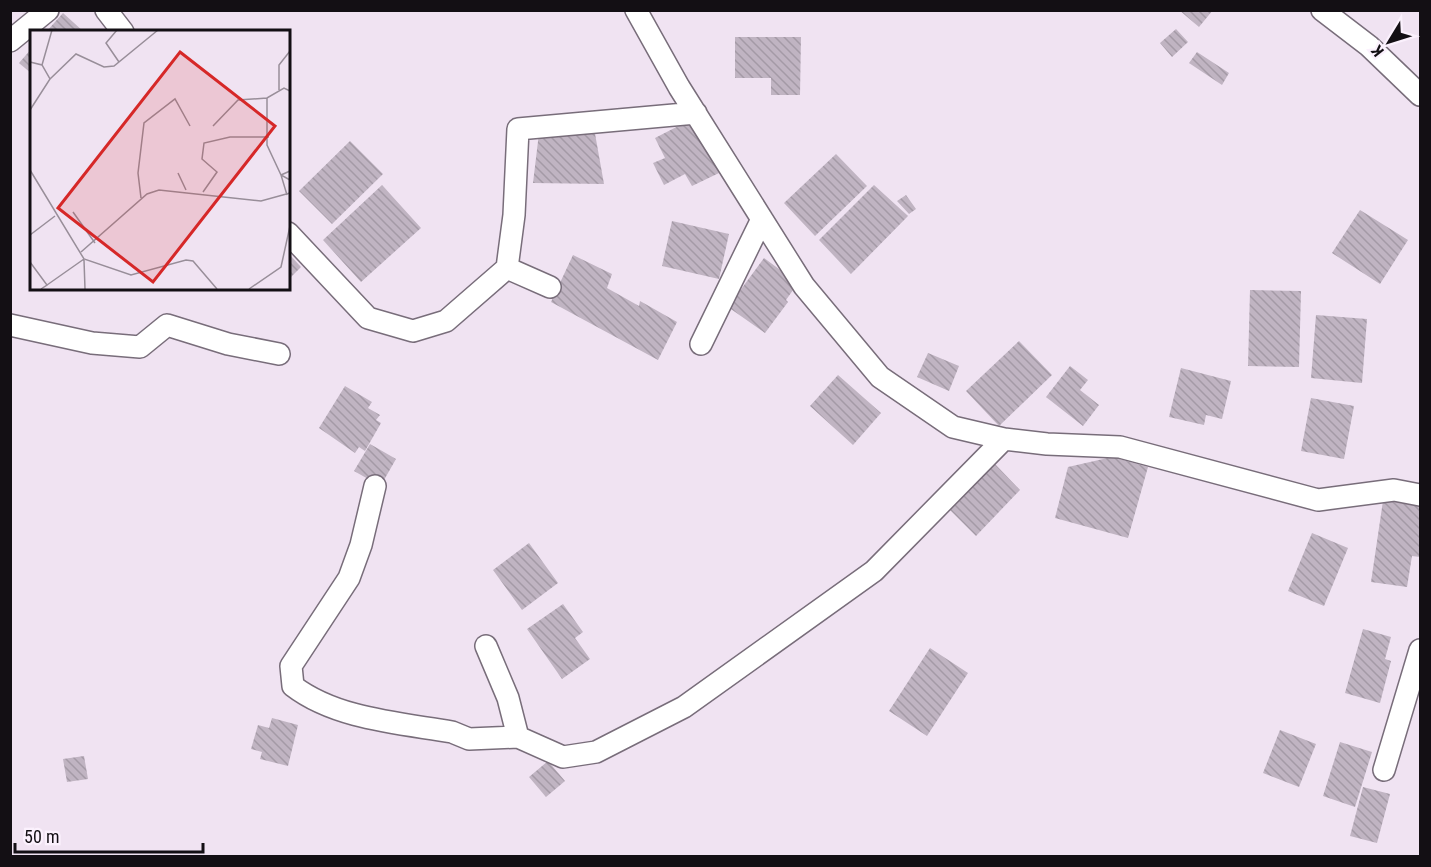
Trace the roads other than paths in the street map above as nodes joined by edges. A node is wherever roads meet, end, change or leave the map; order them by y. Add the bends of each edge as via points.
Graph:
1 (48, 10) edge
2 (106, 10) edge
3 (636, 10) edge
4 (1322, 10) edge
5 (121, 30) edge
6 (10, 41) edge
7 (1420, 95) edge
8 (696, 113) junction
9 (762, 219) junction
10 (290, 235) edge
11 (507, 268) junction
12 (550, 287) dead end
13 (10, 325) edge
14 (701, 344) dead end
15 (279, 354) dead end
16 (1004, 439) junction
17 (375, 486) dead end
18 (1420, 495) edge
19 (486, 646) dead end
20 (1420, 650) edge
21 (518, 737) junction
22 (1384, 770) dead end

1 - 6 street
2 - 5 street
3 - 8 street
4 - 7 street via 1369,46
8 - 9 street
8 - 11 street via 518,129
9 - 14 street
9 - 16 street via 804,286 880,377 953,427
10 - 11 street via 368,318 413,331 446,321
11 - 12 street
13 - 15 street via 92,343 140,347 167,325 228,344
16 - 18 street via 1120,447 1318,500 1394,490
16 - 21 street via 874,571 684,707 596,753 563,757
17 - 21 street via 349,578 291,666 293,686 308,698 335,708 469,739
19 - 21 street via 508,698
20 - 22 street

